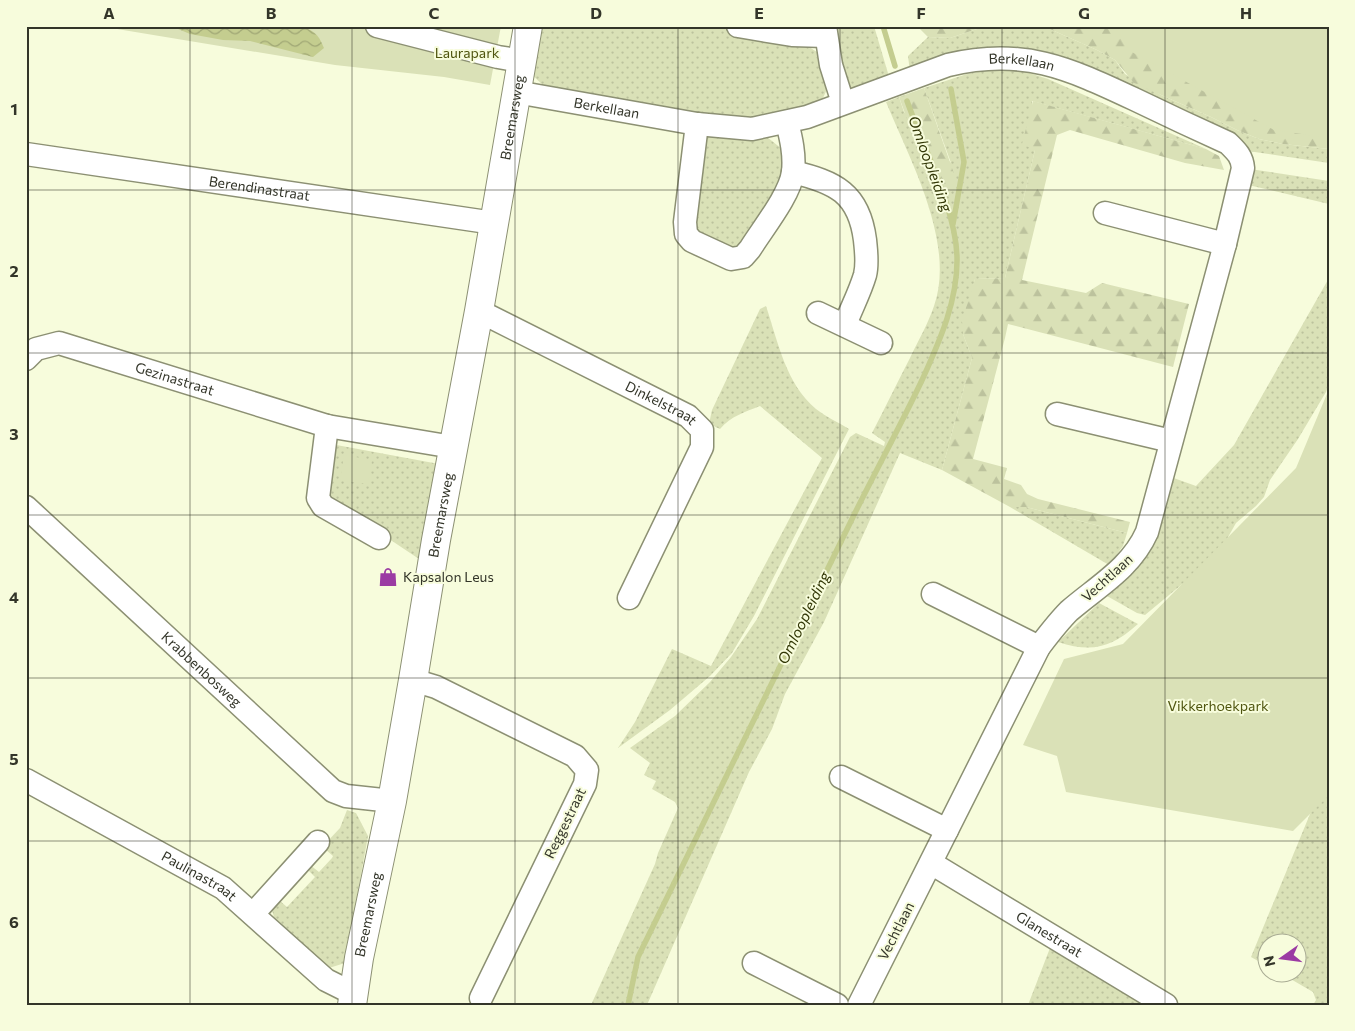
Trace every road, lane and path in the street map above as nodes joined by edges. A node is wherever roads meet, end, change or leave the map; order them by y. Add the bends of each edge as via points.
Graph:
1 (377, 26) edge
2 (528, 26) edge
3 (738, 26) edge
4 (826, 31) edge
5 (522, 61) junction
6 (516, 92) junction
7 (843, 103) junction
8 (787, 122) junction
9 (697, 124) junction
10 (26, 154) edge
11 (1242, 160) joint
12 (793, 172) junction
13 (1105, 213) dead end
14 (494, 223) junction
15 (1225, 244) junction
16 (479, 311) junction
17 (818, 314) dead end
18 (845, 325) junction
19 (881, 343) dead end
20 (26, 359) edge
21 (1057, 414) dead end
22 (326, 426) junction
23 (1171, 441) junction
24 (453, 447) junction
25 (26, 507) edge
26 (379, 538) dead end
27 (933, 594) dead end
28 (629, 598) dead end
29 (1039, 646) junction
30 (414, 680) junction
31 (841, 777) dead end
32 (26, 780) edge
33 (392, 801) junction
34 (947, 830) junction
35 (318, 842) dead end
36 (930, 863) junction
37 (253, 914) junction
38 (754, 963) dead end
39 (480, 998) dead end
40 (353, 999) edge
41 (837, 1005) edge
42 (859, 1005) edge
43 (1166, 1005) edge

1 - 5 street via 498,58
2 - 5 street, Breemarsweg
3 - 4 street via 792,35
4 - 7 street via 831,65
5 - 6 street, Breemarsweg
6 - 9 street, Berkellaan
6 - 14 street, Breemarsweg
7 - 8 street, Berkellaan
7 - 11 street, Berkellaan via 967,60 1021,58 1083,75 1228,144
8 - 9 street, Berkellaan via 752,129
8 - 12 street
9 - 12 street via 685,222 686,234 692,241 731,259 743,256 787,192
10 - 14 street, Berendinastraat
11 - 15 street, Vechtlaan via 1243,168
12 - 18 street via 835,186 846,194 856,206 864,229 865,274
13 - 15 street
14 - 16 street, Breemarsweg
15 - 23 street, Vechtlaan
16 - 24 street, Breemarsweg
16 - 28 street, Dinkelstraat via 688,416 702,430 702,447
17 - 18 street
18 - 19 street
20 - 22 street, Gezinastraat via 36,349 59,343
21 - 23 street
22 - 24 street, Gezinastraat
22 - 26 street via 318,498 324,506
23 - 29 street, Vechtlaan via 1141,546 1112,577 1068,612
24 - 30 street, Breemarsweg
25 - 33 street, Krabbenbosweg via 333,791 346,796
27 - 29 street
29 - 34 street, Vechtlaan
30 - 33 street, Breemarsweg
30 - 39 street, Reggestraat via 436,687 575,756 587,770 585,784
31 - 34 street
32 - 37 street, Paulinastraat via 224,888
33 - 40 street, Breemarsweg
34 - 36 street, Vechtlaan
35 - 37 street
36 - 42 street, Vechtlaan
36 - 43 street, Glanestraat
37 - 40 street, Paulinastraat via 326,980
38 - 41 street

